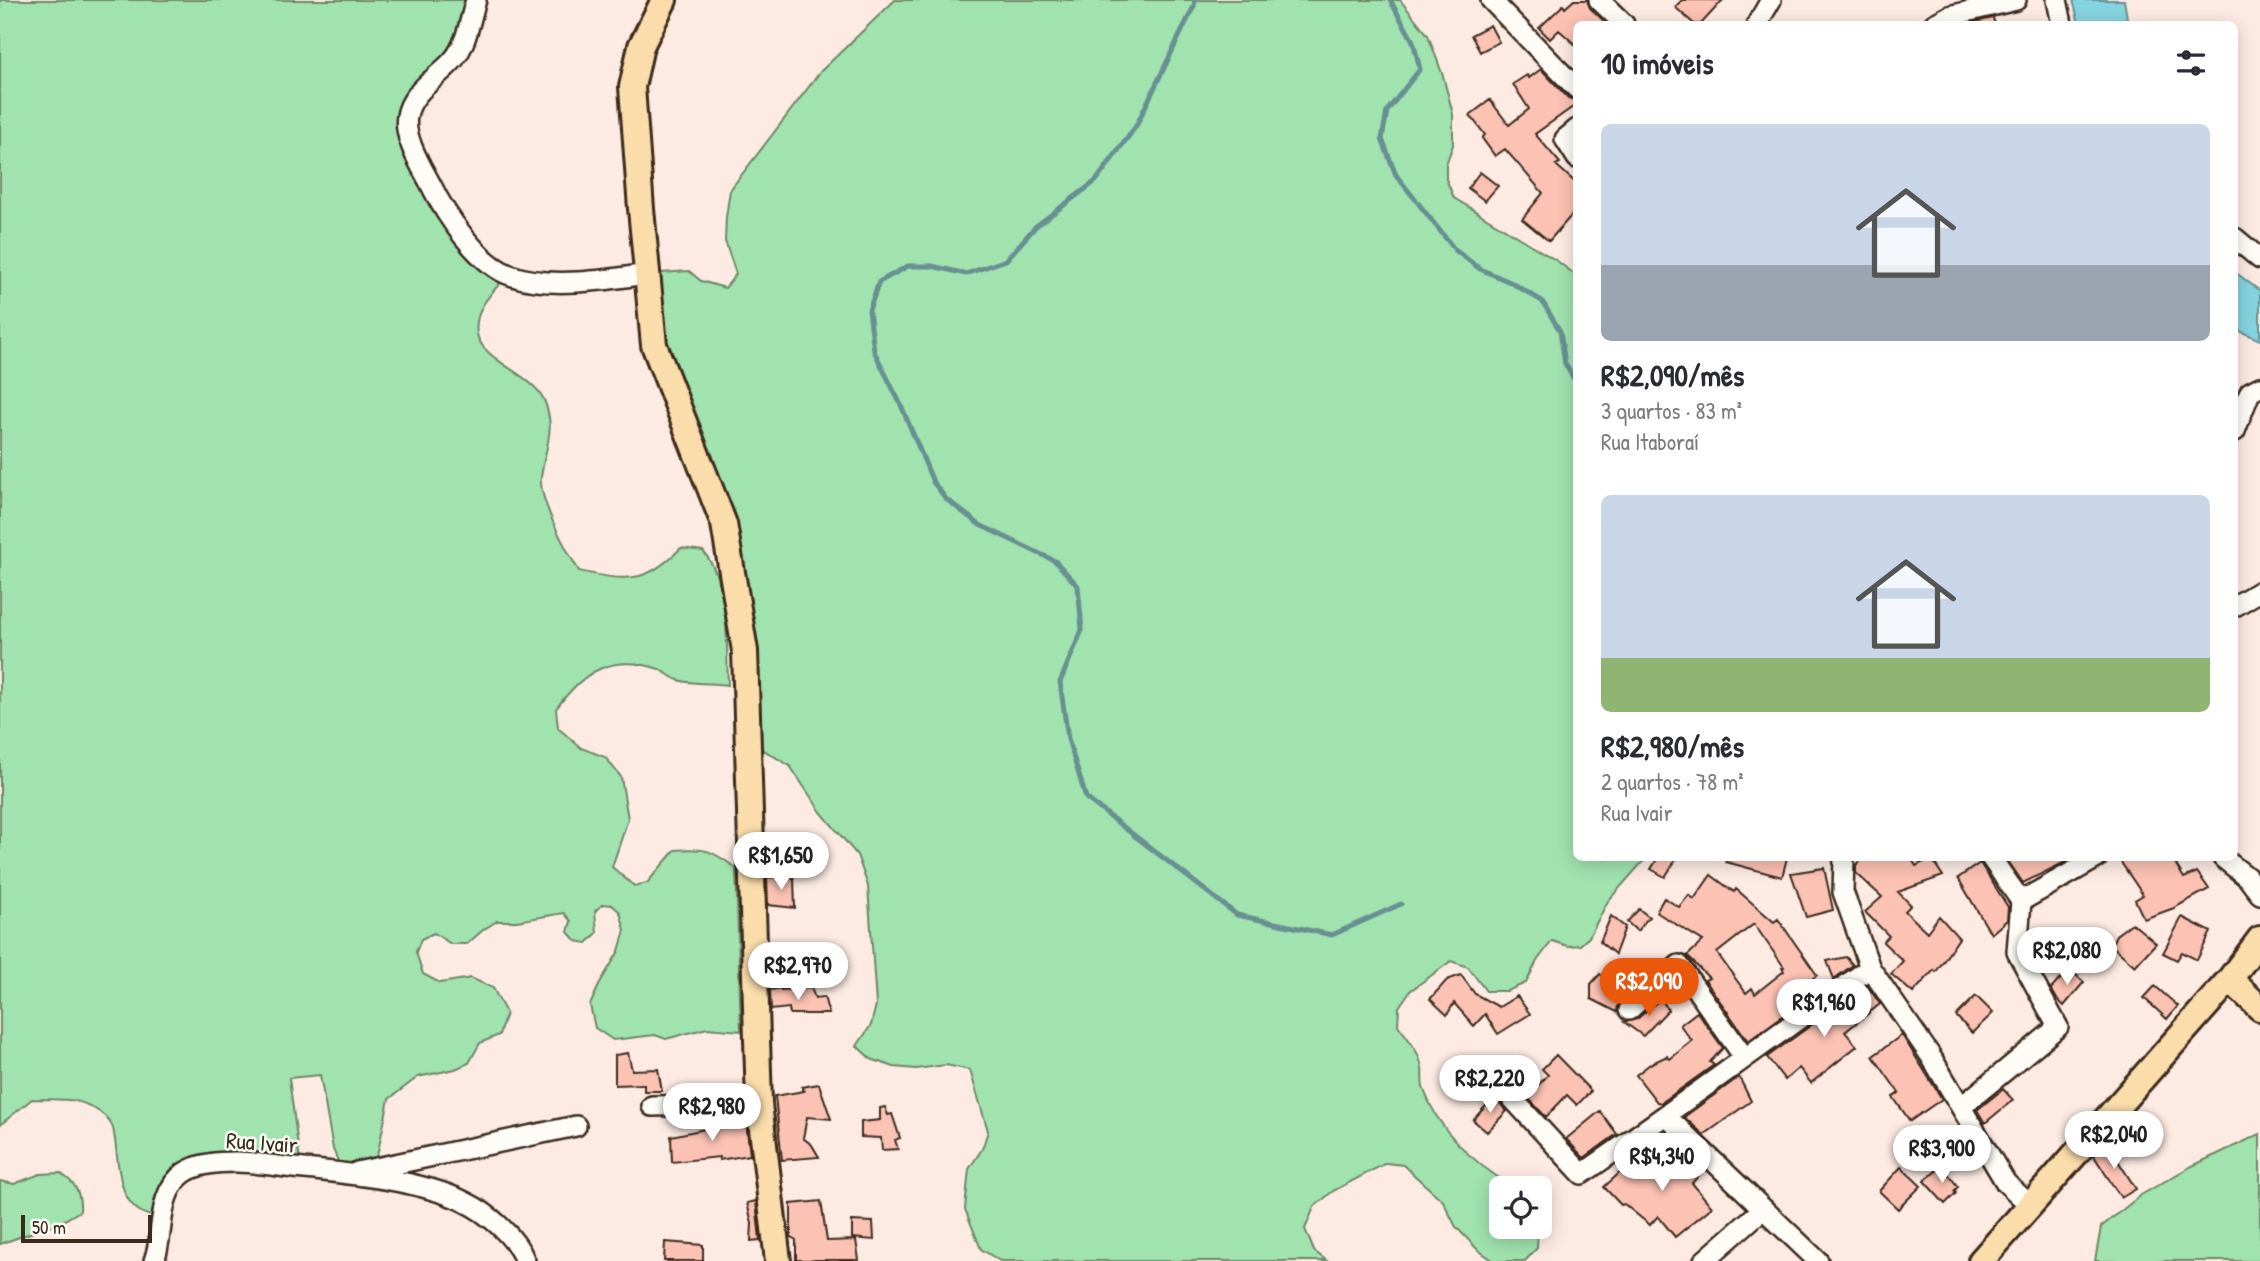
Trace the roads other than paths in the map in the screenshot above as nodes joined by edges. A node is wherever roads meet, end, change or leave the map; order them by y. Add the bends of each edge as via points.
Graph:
1 (476, 0) edge
2 (664, 0) edge
3 (1491, 0) edge
4 (1599, 0) edge
5 (1771, 0) edge
6 (2016, 0) edge
7 (2057, 0) edge
8 (1622, 21) edge
9 (1759, 21) edge
10 (1940, 21) edge
11 (2061, 21) edge
12 (1573, 85) edge
13 (2238, 241) edge
14 (2260, 259) edge
15 (647, 274) junction
16 (2260, 387) edge
17 (2238, 423) edge
18 (2260, 591) edge
19 (2238, 604) edge
20 (1844, 861) edge
21 (1993, 861) edge
22 (2092, 861) edge
23 (2227, 861) edge
24 (2260, 894) edge
25 (2021, 901) junction
26 (2260, 939) edge
27 (1870, 968) junction
28 (2230, 979) junction
29 (2260, 1008) edge
30 (1629, 1010) dead end
31 (1744, 1057) junction
32 (1499, 1083) dead end
33 (759, 1104) junction
34 (652, 1106) dead end
35 (1961, 1107) junction
36 (1666, 1116) junction
37 (576, 1126) dead end
38 (350, 1174) junction
39 (2030, 1205) junction
40 (1763, 1209) junction
41 (154, 1261) edge
42 (525, 1261) edge
43 (779, 1261) edge
44 (1704, 1261) edge
45 (1818, 1261) edge
46 (1981, 1261) edge

1 - 15 street via 455,58 413,100 406,117 412,148 442,208 474,251 508,275 545,282
2 - 15 main road via 640,46 632,87
3 - 12 street
4 - 8 street
5 - 9 street
6 - 10 street
7 - 11 street
13 - 14 street
15 - 33 main road via 654,345 724,524 745,650
16 - 17 street via 2250,392
18 - 19 street
20 - 27 street via 1843,892
21 - 25 street
22 - 25 street
23 - 24 street
25 - 35 street via 2017,952 2058,1027
26 - 28 main road
27 - 31 street
27 - 35 street
28 - 29 main road
28 - 39 main road
30 - 31 street via 1679,965
31 - 36 street
32 - 36 street via 1582,1174
33 - 34 street
33 - 43 main road
35 - 39 street via 2006,1183
36 - 40 street
37 - 38 street, Rua Ivair
38 - 41 street, Rua Ivair via 237,1161 207,1163 186,1172 173,1184 165,1203
38 - 42 street, Rua Ivair via 467,1203 507,1234
39 - 46 main road
40 - 44 street
40 - 45 street

